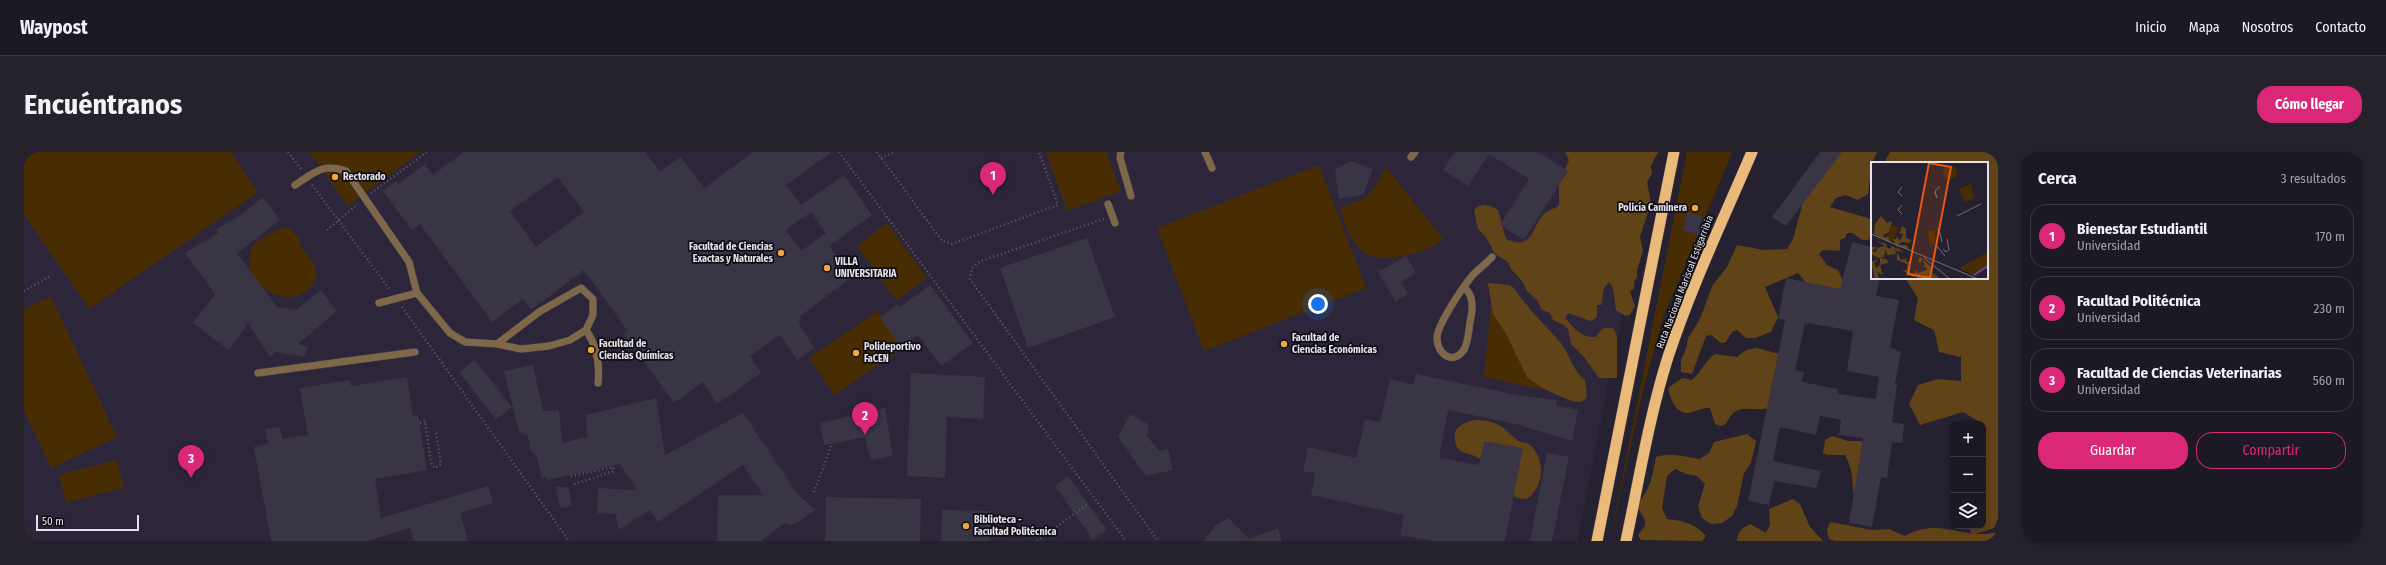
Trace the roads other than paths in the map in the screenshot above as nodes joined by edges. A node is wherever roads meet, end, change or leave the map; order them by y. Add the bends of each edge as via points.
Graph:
1 (1121, 152) edge
2 (1205, 152) edge
3 (1674, 152) edge
4 (1752, 152) edge
5 (1212, 168) dead end
6 (295, 185) dead end
7 (1131, 196) dead end
8 (1108, 204) dead end
9 (1113, 220) road end
10 (1492, 258) dead end
11 (1465, 288) junction
12 (417, 293) junction
13 (379, 303) dead end
14 (586, 330) junction
15 (497, 344) junction
16 (415, 352) dead end
17 (258, 373) dead end
18 (598, 383) dead end
19 (1597, 541) edge
20 (1626, 541) edge

1 - 7 lane via 1120,158
2 - 5 lane
3 - 19 highway
4 - 20 highway, Ruta Nacional Mariscal Estigarribia via 1703,263 1668,358 1654,407
6 - 12 lane via 318,170 333,167 346,171 409,262
8 - 9 lane
10 - 11 lane via 1472,276
11 - 11 lane via 1441,324 1437,339 1443,355 1450,358 1458,356 1464,350 1472,303 1469,291
12 - 13 lane
12 - 15 lane via 455,336 465,342
14 - 15 lane via 570,340 550,346 521,349
14 - 15 lane via 593,315 593,299 581,288 539,312
14 - 18 lane via 594,342 599,369
16 - 17 lane

